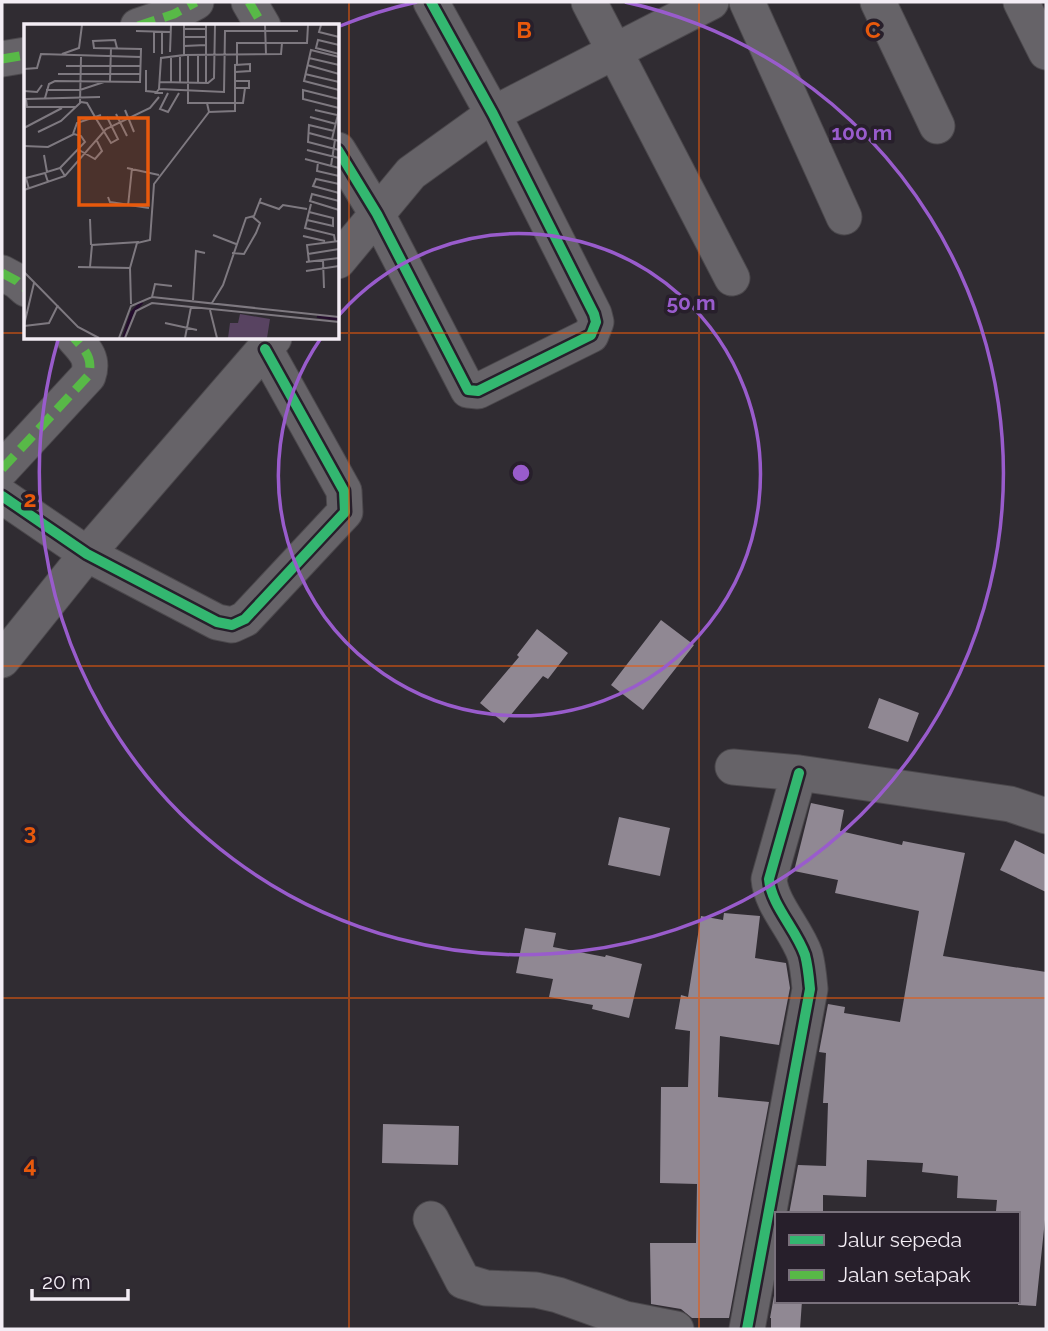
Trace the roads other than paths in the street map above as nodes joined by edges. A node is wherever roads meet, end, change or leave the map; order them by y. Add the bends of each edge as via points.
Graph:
1 (196, 2) edge
2 (249, 2) edge
3 (431, 2) edge
4 (589, 2) edge
5 (711, 2) edge
6 (747, 2) edge
7 (878, 2) edge
8 (1021, 2) edge
9 (144, 24) edge
10 (262, 24) edge
11 (613, 50) junction
12 (1046, 52) edge
13 (24, 55) edge
14 (2, 59) edge
15 (493, 114) junction
16 (937, 126) dead end
17 (340, 152) edge
18 (377, 214) junction
19 (844, 217) dead end
20 (340, 259) edge
21 (2, 273) edge
22 (732, 278) dead end
23 (24, 288) edge
24 (76, 340) edge
25 (269, 343) edge
26 (2, 469) edge
27 (2, 496) edge
28 (87, 554) junction
29 (2, 660) edge
30 (733, 767) dead end
31 (799, 773) junction
32 (1046, 816) edge
33 (431, 1219) dead end
34 (676, 1329) edge
35 (747, 1329) edge

1 - 9 street
2 - 10 street
3 - 15 street
4 - 11 street
5 - 11 street
6 - 19 street
7 - 16 street
8 - 12 street
11 - 15 street
11 - 22 street
13 - 14 street
15 - 18 street via 411,173
15 - 18 street via 594,314 591,335 478,391 468,390
17 - 18 street
18 - 20 street
21 - 23 street
24 - 26 street via 88,354 88,376
25 - 28 street
25 - 28 street via 344,491 345,512 245,619 232,625 217,622
27 - 28 street
28 - 29 street
30 - 31 street
31 - 32 street via 1010,804
31 - 35 street via 769,879 770,893 805,956 810,989
33 - 34 street via 463,1281 486,1288 547,1292 625,1319

